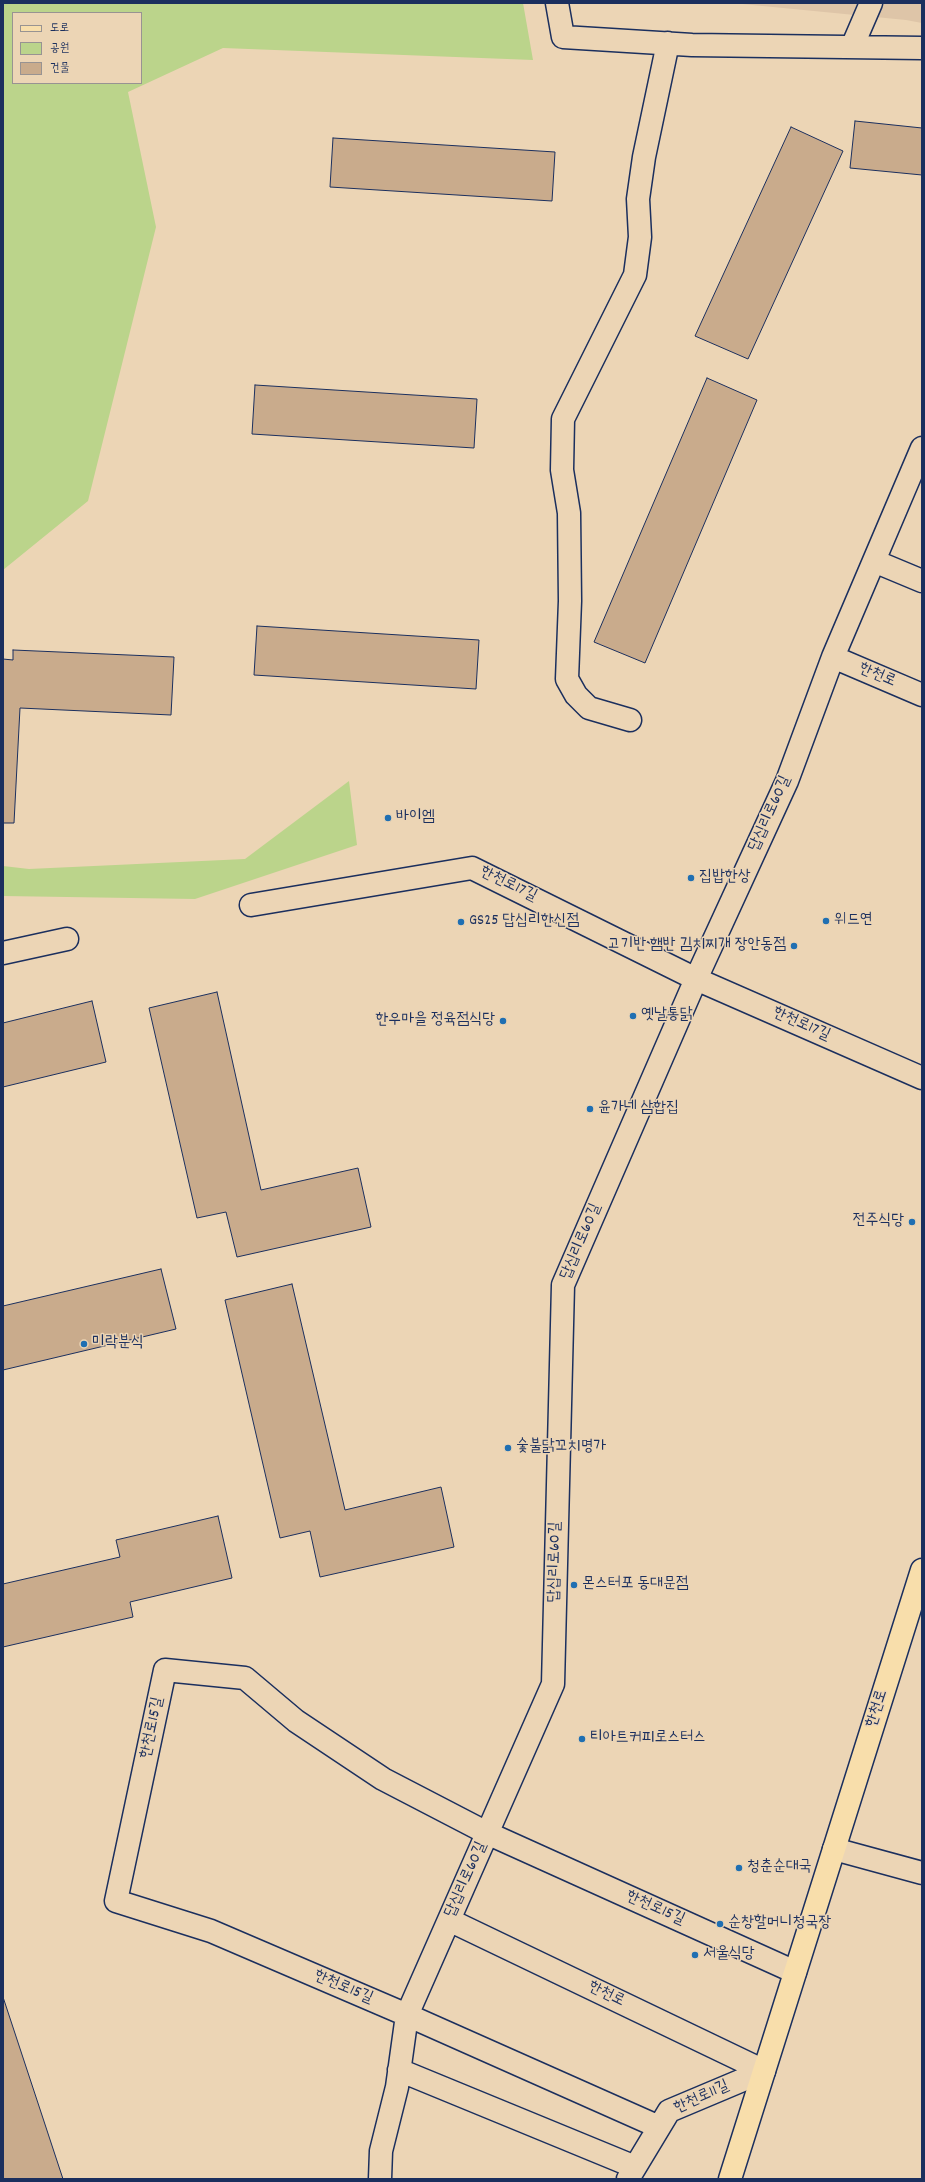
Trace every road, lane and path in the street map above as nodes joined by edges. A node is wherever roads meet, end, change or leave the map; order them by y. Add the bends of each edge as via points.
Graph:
1 (557, 3) edge
2 (871, 3) edge
3 (668, 43) junction
4 (852, 48) junction
5 (922, 48) edge
6 (922, 448) edge
7 (874, 560) junction
8 (922, 581) edge
9 (833, 657) junction
10 (922, 695) edge
11 (630, 720) dead end
12 (251, 905) dead end
13 (67, 939) dead end
14 (3, 953) edge
15 (696, 979) junction
16 (922, 1078) edge
17 (922, 1570) edge
18 (487, 1833) junction
19 (834, 1849) junction
20 (922, 1873) edge
21 (449, 1920) junction
22 (795, 1972) junction
23 (407, 2015) junction
24 (399, 2070) junction
25 (764, 2071) junction
26 (659, 2127) junction
27 (632, 2173) edge
28 (380, 2179) edge
29 (730, 2179) edge

1 - 3 street via 563,36
2 - 4 street
3 - 4 street
3 - 11 street via 640,178 640,238 634,275 563,419 562,470 569,513 570,601 567,679 576,695 589,708
4 - 5 street
6 - 7 street, 답십리로60길
7 - 8 street
7 - 9 street, 답십리로60길
9 - 10 street, 한천로
9 - 15 street, 답십리로60길 via 787,781
12 - 15 street, 한천로17길 via 472,868
13 - 14 street
15 - 16 street, 한천로17길
15 - 18 street, 답십리로60길 via 563,1285 552,1684
17 - 19 main road, 한천로
18 - 21 street, 답십리로60길
18 - 22 street, 한천로15길
18 - 23 street, 한천로15길 via 383,1779 296,1721 245,1678 165,1670 116,1901 210,1931
19 - 20 street
19 - 22 main road, 한천로
21 - 23 street, 답십리로60길
21 - 25 street, 한천로
22 - 25 main road, 한천로
23 - 24 street, 답십리로60길
23 - 26 street, 한천로15길
24 - 27 street
24 - 28 street, 답십리로60길 via 381,2152
25 - 26 street, 한천로11길 via 669,2111
25 - 29 main road, 한천로
26 - 27 street, 한천로11길

